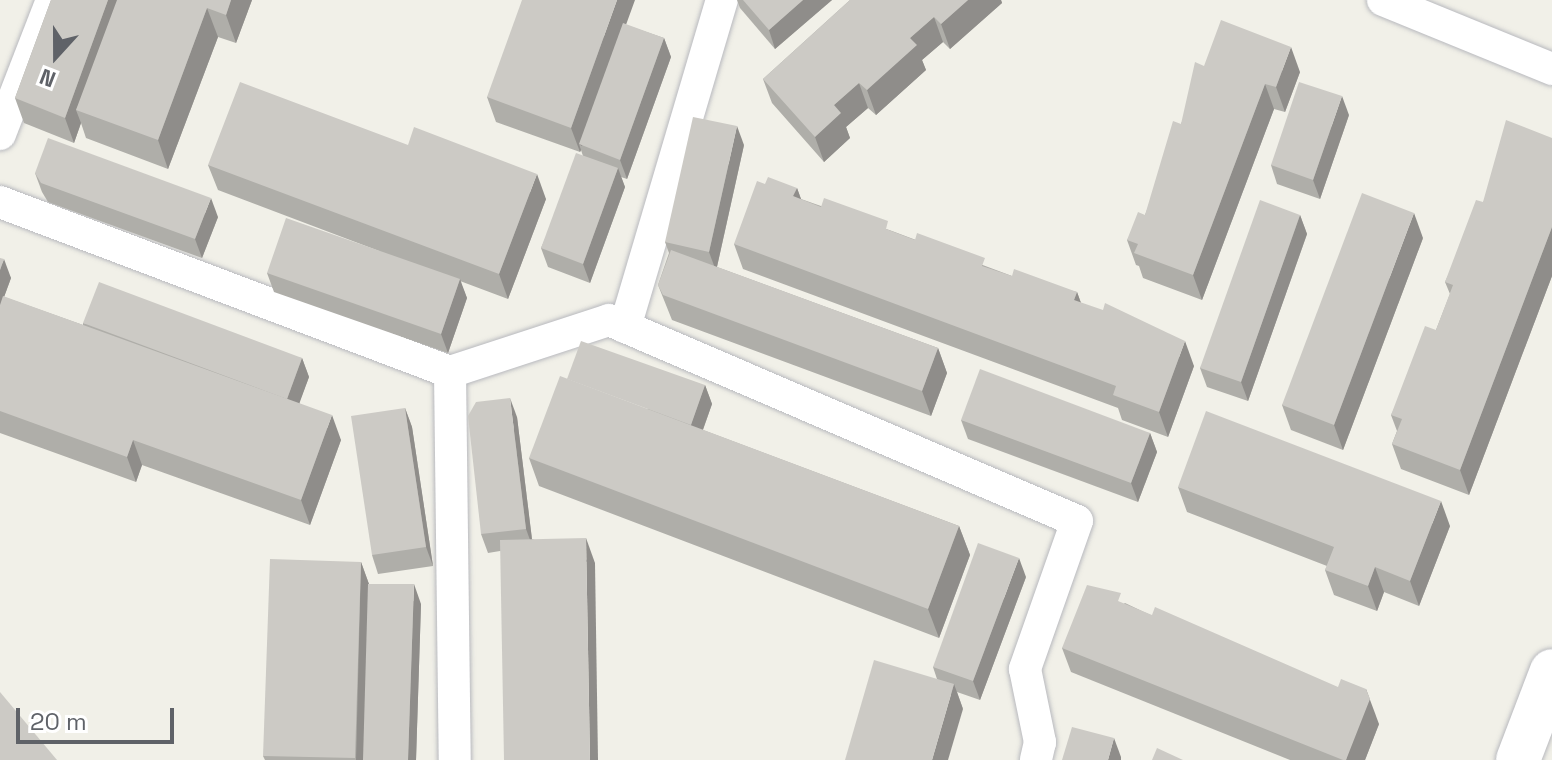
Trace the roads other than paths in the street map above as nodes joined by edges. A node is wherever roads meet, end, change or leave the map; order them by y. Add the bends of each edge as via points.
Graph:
1 (52, 0) edge
2 (722, 0) edge
3 (1383, 0) edge
4 (1552, 69) edge
5 (0, 134) edge
6 (0, 202) edge
7 (625, 327) junction
8 (450, 372) junction
9 (1552, 671) edge
10 (455, 760) edge
11 (1036, 760) edge
12 (1518, 760) edge

1 - 5 lane
2 - 7 lane
3 - 4 lane
6 - 8 lane
7 - 8 lane via 609,320
7 - 11 lane via 1077,521 1025,669 1040,742
8 - 10 lane
9 - 12 street

